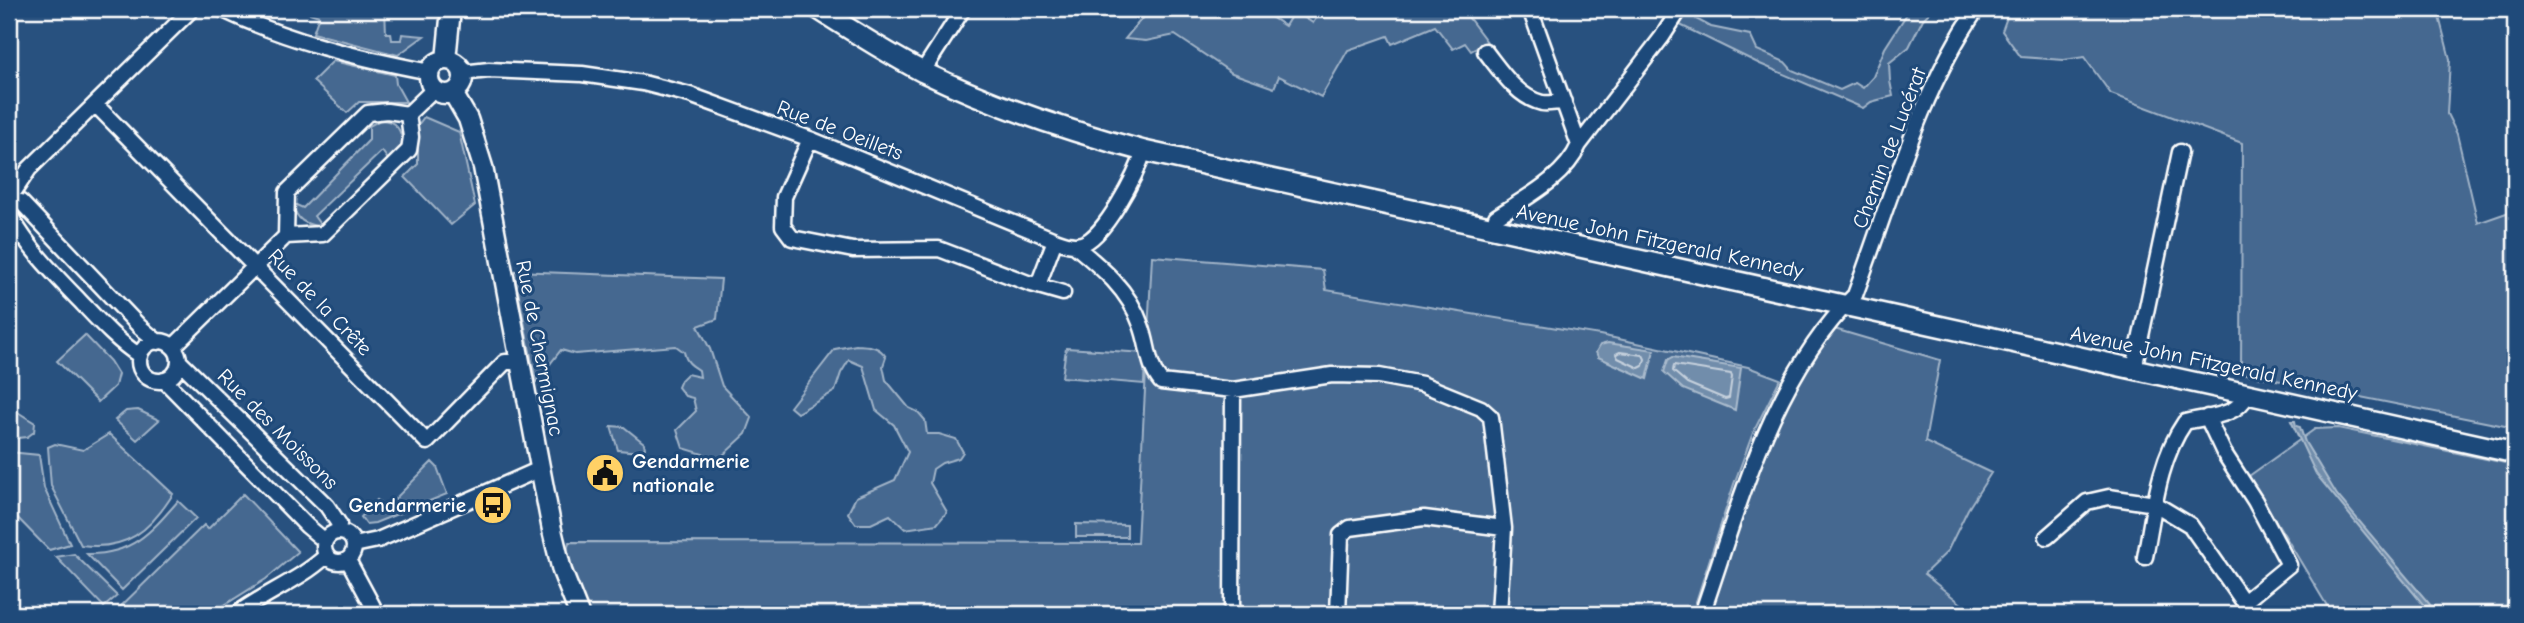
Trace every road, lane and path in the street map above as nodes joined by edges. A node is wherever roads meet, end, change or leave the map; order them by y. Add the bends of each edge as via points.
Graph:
1 (192, 9) edge
2 (221, 9) edge
3 (451, 9) edge
4 (818, 9) edge
5 (963, 9) edge
6 (1530, 9) edge
7 (1680, 9) edge
8 (1977, 9) edge
9 (1485, 51) dead end
10 (446, 60) junction
11 (923, 71) junction
12 (462, 73) junction
13 (432, 81) junction
14 (453, 93) junction
15 (1564, 102) junction
16 (95, 104) junction
17 (408, 114) junction
18 (810, 139) junction
19 (1578, 145) junction
20 (1144, 150) junction
21 (2180, 152) dead end
22 (15, 193) edge
23 (10, 217) edge
24 (1493, 228) junction
25 (286, 236) junction
26 (1055, 240) junction
27 (1074, 245) junction
28 (256, 266) junction
29 (1038, 285) junction
30 (1063, 293) dead end
31 (1846, 305) junction
32 (158, 342) junction
33 (176, 354) junction
34 (140, 356) junction
35 (519, 362) junction
36 (2134, 369) junction
37 (164, 380) junction
38 (1233, 390) junction
39 (2248, 394) junction
40 (2207, 417) junction
41 (2515, 453) edge
42 (540, 468) junction
43 (2155, 504) junction
44 (1504, 528) junction
45 (337, 532) junction
46 (2047, 537) dead end
47 (325, 541) junction
48 (354, 545) junction
49 (326, 556) junction
50 (2145, 557) dead end
51 (348, 560) junction
52 (2244, 602) junction
53 (9, 609) edge
54 (14, 614) edge
55 (237, 614) edge
56 (377, 614) edge
57 (579, 614) edge
58 (1233, 614) edge
59 (1338, 614) edge
60 (1499, 614) edge
61 (1702, 614) edge
62 (2252, 614) edge

1 - 16 street
2 - 13 street via 286,35
3 - 10 street
4 - 11 main road, Avenue John Fitzgerald Kennedy
5 - 11 street
6 - 15 street
7 - 19 street
8 - 31 street, Chemin de Lucérat via 1957,37 1940,75 1855,295
9 - 15 street via 1529,98 1543,104
10 - 12 street
10 - 13 street via 436,63
11 - 20 main road, Avenue John Fitzgerald Kennedy via 1029,116
12 - 14 street via 461,84
12 - 18 street, Rue de Oeillets via 582,74 643,83 690,95
13 - 14 street via 443,94
13 - 17 street
14 - 35 street, Rue de Chermignac via 468,119 483,167
15 - 19 street
16 - 22 street via 29,169
16 - 28 street, Rue de la Crête
17 - 25 street via 408,150 323,234
17 - 25 street via 368,113 296,183 287,192
18 - 26 street, Rue de Oeillets
18 - 29 street via 784,197 783,226 792,238 853,250 939,249
19 - 24 street via 1571,161 1496,217
20 - 24 main road, Avenue John Fitzgerald Kennedy
20 - 27 street via 1139,168 1104,224 1094,237
21 - 36 street
22 - 23 street via 18,211
22 - 32 street
23 - 34 street via 47,266 124,346
24 - 31 main road, Avenue John Fitzgerald Kennedy
25 - 28 street
26 - 27 street, Rue de Oeillets
26 - 29 street
27 - 38 street via 1118,284 1141,324 1153,372 1161,382
28 - 33 street
28 - 35 street, Rue de la Crête via 427,442 505,362
29 - 30 street
31 - 36 main road, Avenue John Fitzgerald Kennedy
31 - 61 street, Chemin de Lucérat via 1780,400
32 - 33 street
32 - 34 street via 146,346
33 - 37 street via 175,373
33 - 45 street, Rue des Moissons via 327,506 339,524
34 - 37 street via 146,376
35 - 42 street, Rue de Chermignac
36 - 39 main road, Avenue John Fitzgerald Kennedy
37 - 47 street
38 - 44 street via 1332,375 1379,376 1422,384 1481,408 1492,417
38 - 58 street
39 - 40 street via 2230,414
39 - 41 main road, Avenue John Fitzgerald Kennedy
40 - 43 street via 2185,422 2172,440
40 - 52 street via 2289,565
42 - 48 street via 378,540
42 - 57 street, Rue de Chermignac via 559,559
43 - 46 street via 2109,497 2087,502
43 - 50 street
43 - 52 street via 2190,525
44 - 59 street via 1424,518 1350,528 1340,535
44 - 60 street
45 - 47 street
45 - 48 street via 347,534
47 - 49 street
48 - 51 street
49 - 51 street via 339,563
49 - 55 street
51 - 56 street
52 - 62 street
53 - 54 street

